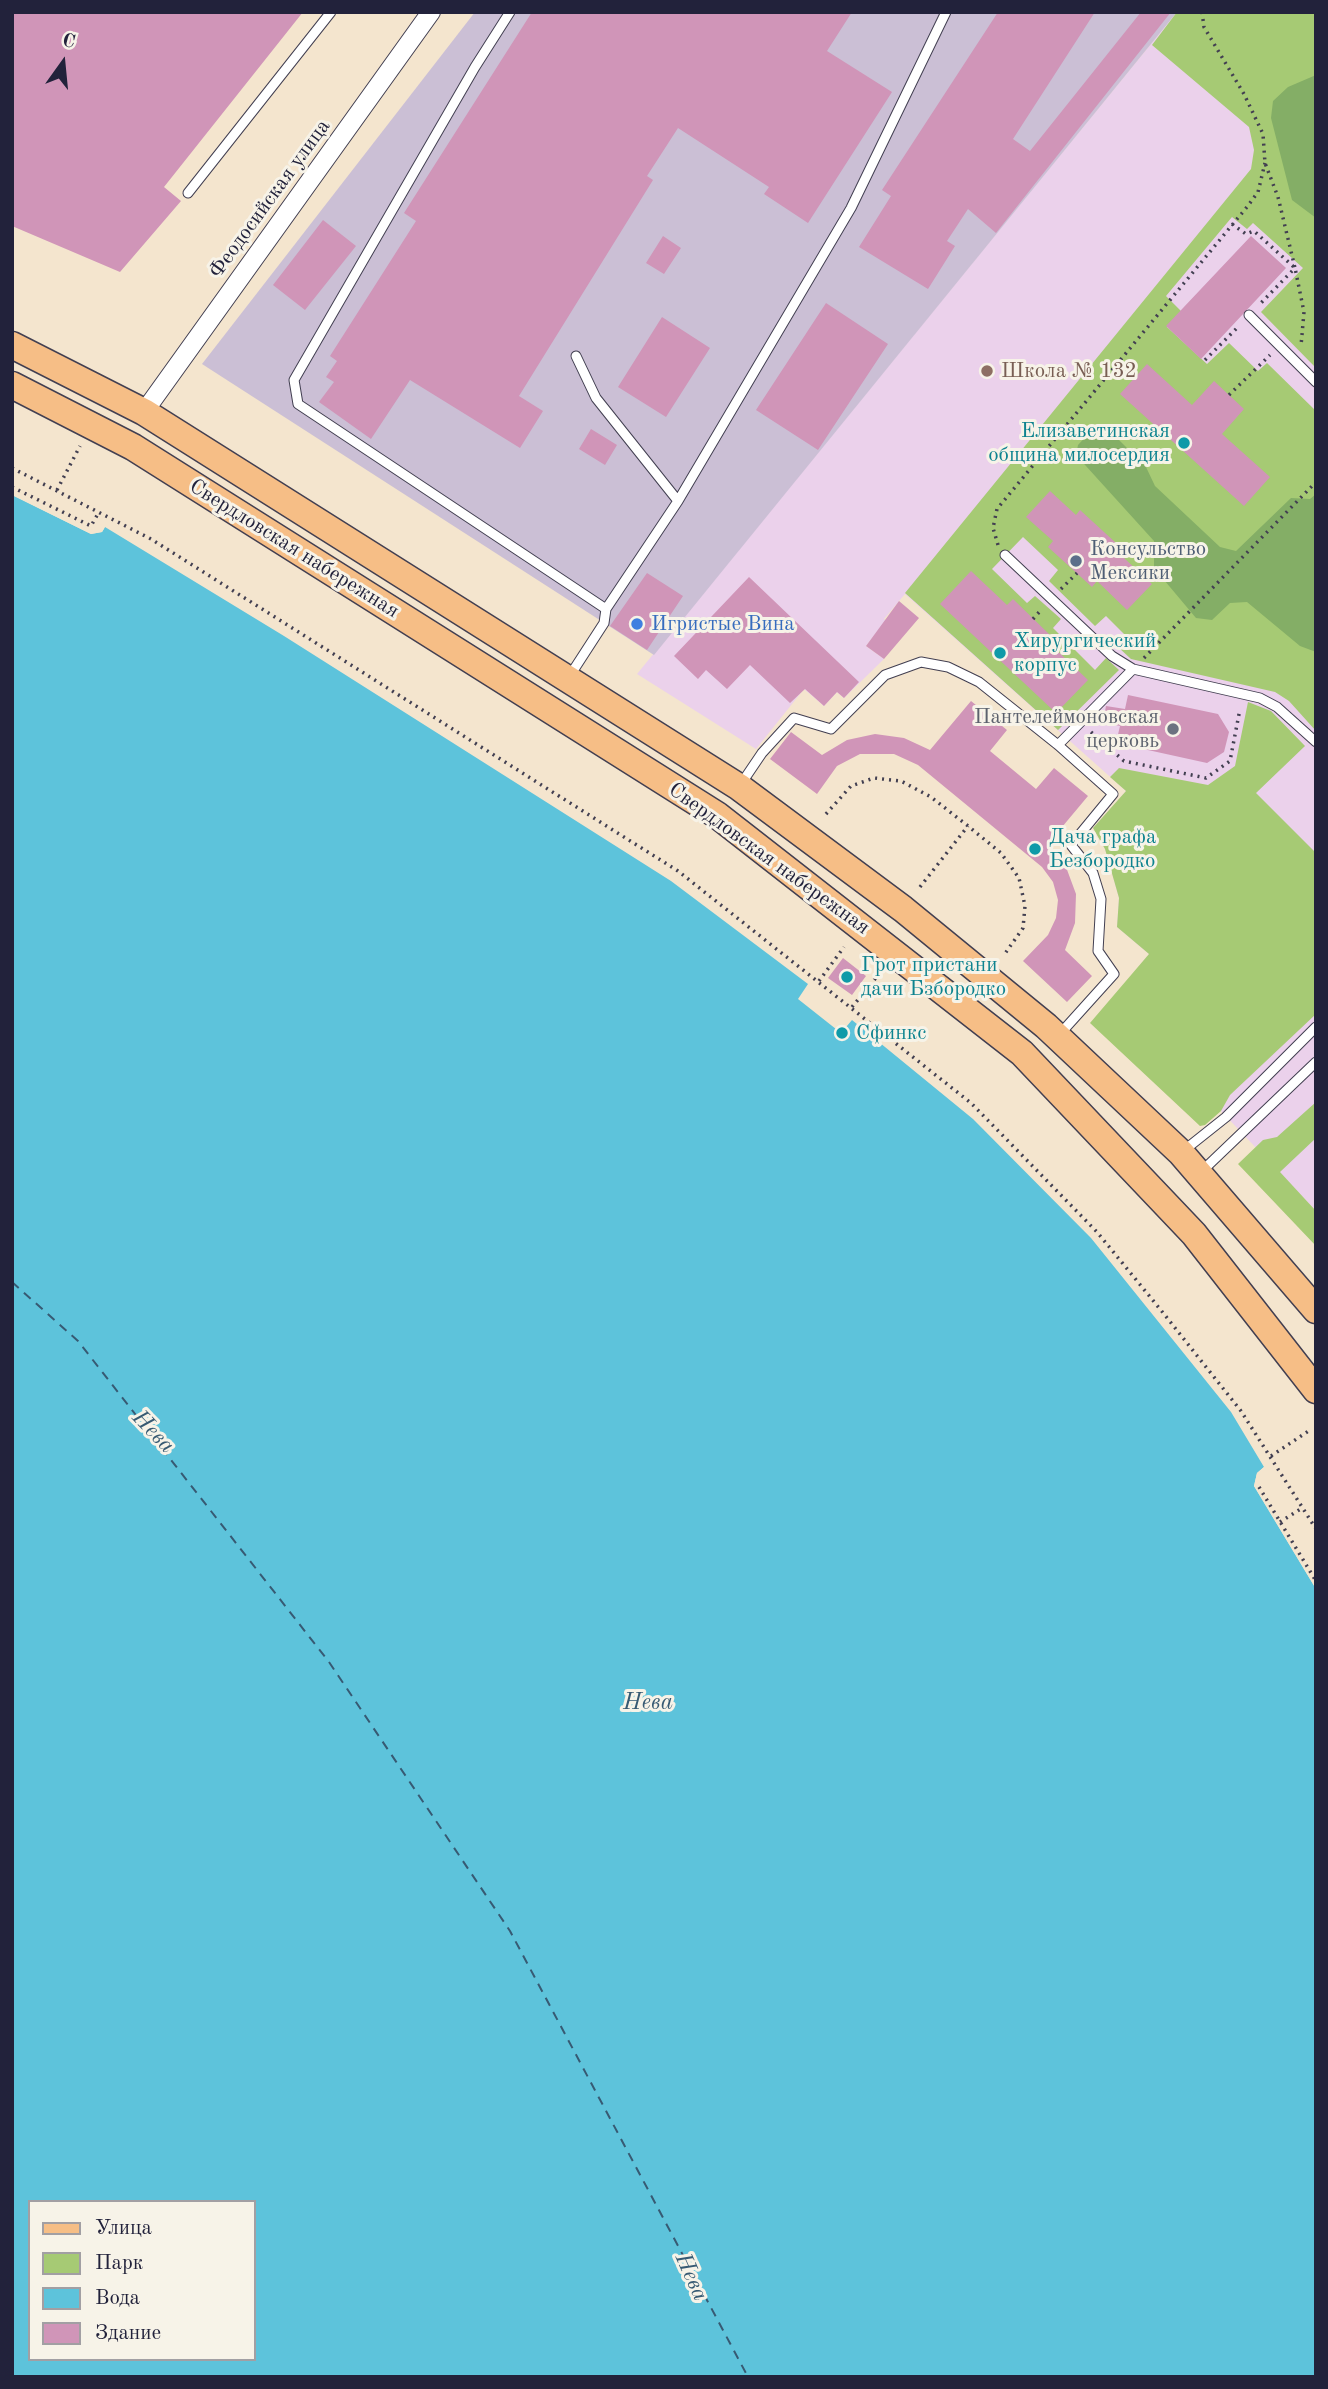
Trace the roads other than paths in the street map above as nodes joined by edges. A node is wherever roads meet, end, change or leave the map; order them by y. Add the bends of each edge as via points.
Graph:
1 (331, 12) edge
2 (431, 12) edge
3 (510, 12) edge
4 (946, 12) edge
5 (188, 193) dead end
6 (1249, 315) road end
7 (12, 345) edge
8 (576, 356) dead end
9 (1316, 382) edge
10 (12, 385) edge
11 (144, 412) junction
12 (678, 501) junction
13 (1005, 555) road end
14 (607, 609) junction
15 (1133, 669) junction
16 (568, 678) junction
17 (1316, 742) edge
18 (1058, 745) junction
19 (739, 786) junction
20 (1316, 1027) edge
21 (1058, 1036) junction
22 (1316, 1062) edge
23 (1181, 1153) junction
24 (1199, 1173) junction
25 (1316, 1310) edge
26 (1316, 1390) edge

1 - 5 lane
2 - 11 street, Феодосийская улица
3 - 14 lane via 294,380 298,404
4 - 12 lane via 850,208
6 - 9 lane
7 - 11 main road, Свердловская набережная
8 - 12 lane via 596,398
10 - 26 main road, Свердловская набережная via 133,447 716,815 771,856 1022,1053 1194,1234
11 - 16 main road, Свердловская набережная
12 - 14 lane
13 - 15 lane via 1112,656
14 - 16 lane via 604,623
15 - 17 lane via 1243,693 1277,707
15 - 18 lane
16 - 19 main road, Свердловская набережная
18 - 19 lane via 979,682 948,667 921,662 885,675 831,729 794,718
18 - 21 lane via 1113,794 1071,845 1093,873 1101,899 1098,951 1114,974
19 - 21 main road, Свердловская набережная via 903,909
20 - 23 lane via 1226,1117
21 - 23 main road, Свердловская набережная
22 - 24 lane
23 - 24 main road, Свердловская набережная
24 - 25 main road, Свердловская набережная

